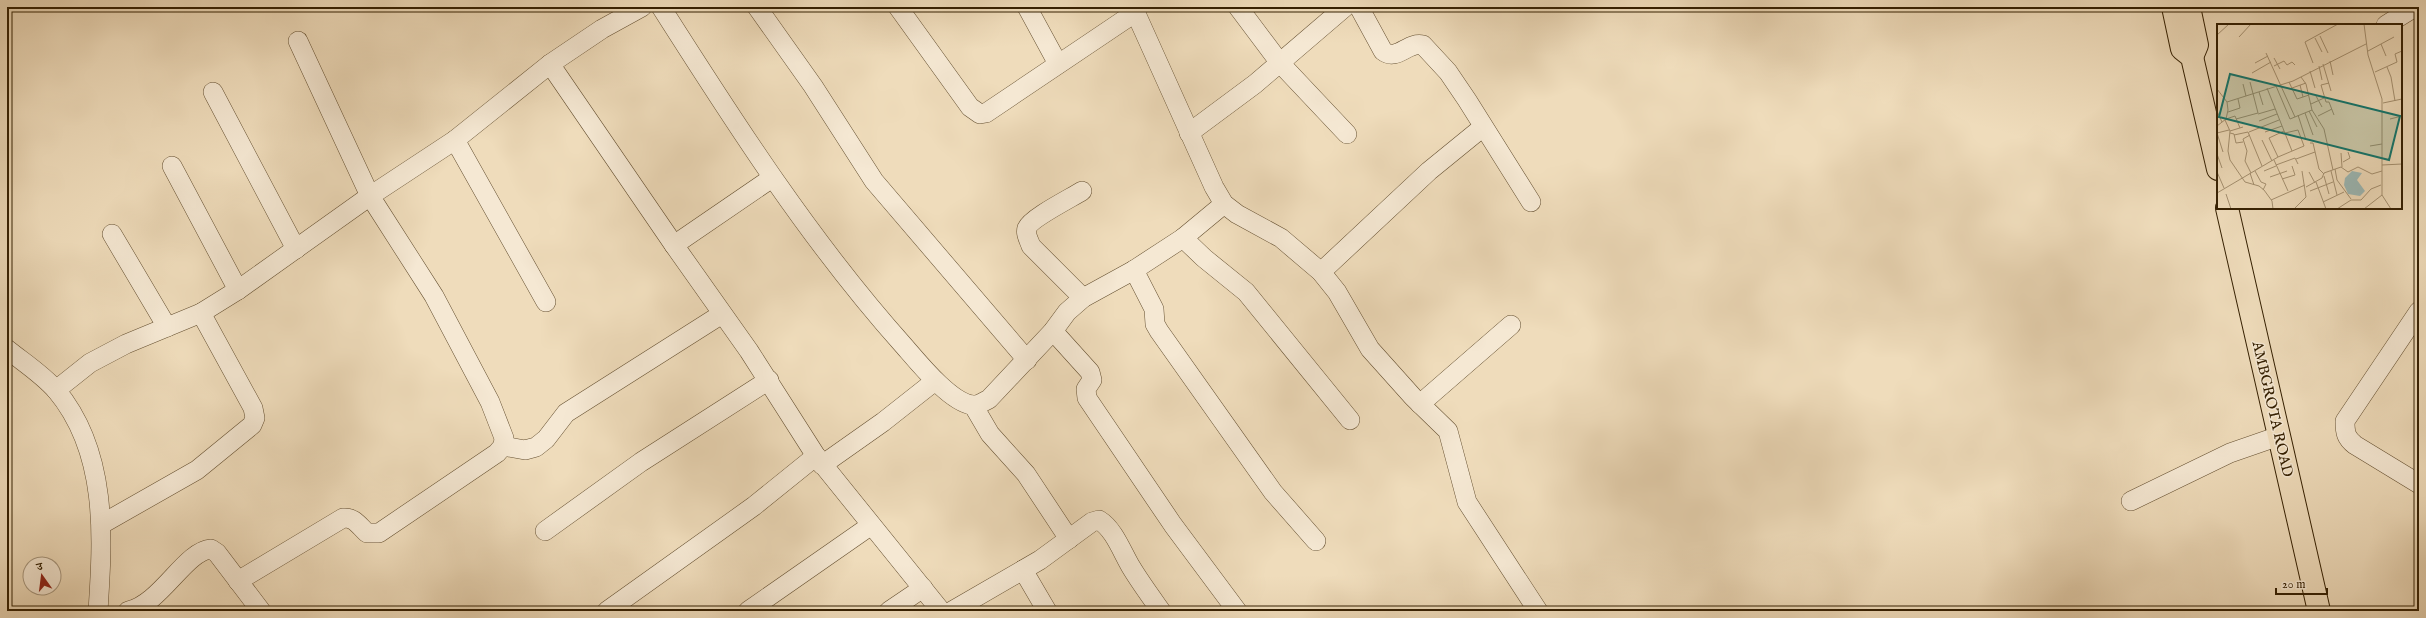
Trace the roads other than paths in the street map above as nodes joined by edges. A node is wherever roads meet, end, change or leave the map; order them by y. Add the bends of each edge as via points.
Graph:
1 (642, 7) edge
2 (661, 7) edge
3 (757, 7) edge
4 (898, 7) edge
5 (1028, 7) edge
6 (1238, 7) edge
7 (1345, 7) edge
8 (1359, 7) edge
9 (2173, 7) edge
10 (2189, 7) edge
11 (2415, 7) edge
12 (1135, 9) edge
13 (2388, 24) edge
14 (298, 41) dead end
15 (2192, 57) junction
16 (1280, 63) junction
17 (550, 64) junction
18 (1058, 64) junction
19 (213, 92) dead end
20 (1484, 127) junction
21 (1189, 133) junction
22 (1347, 134) dead end
23 (455, 140) junction
24 (2217, 165) edge
25 (172, 166) dead end
26 (772, 178) junction
27 (1082, 191) dead end
28 (370, 196) junction
29 (1531, 202) dead end
30 (1224, 204) junction
31 (2227, 209) edge
32 (112, 234) dead end
33 (1183, 238) junction
34 (674, 245) junction
35 (296, 249) junction
36 (1134, 270) junction
37 (1321, 272) junction
38 (238, 290) junction
39 (1083, 298) junction
40 (546, 302) dead end
41 (2419, 311) edge
42 (201, 313) junction
43 (722, 314) junction
44 (1511, 325) dead end
45 (167, 327) junction
46 (1054, 331) junction
47 (7, 349) edge
48 (1027, 360) junction
49 (769, 380) junction
50 (935, 381) junction
51 (56, 390) junction
52 (1420, 404) junction
53 (972, 405) junction
54 (1350, 420) dead end
55 (2279, 436) junction
56 (503, 446) junction
57 (819, 461) junction
58 (2419, 484) edge
59 (2131, 501) dead end
60 (102, 524) junction
61 (870, 526) junction
62 (546, 531) dead end
63 (1068, 539) junction
64 (1316, 541) dead end
65 (1022, 570) junction
66 (238, 582) junction
67 (923, 588) junction
68 (98, 611) edge
69 (128, 611) edge
70 (261, 611) edge
71 (607, 611) edge
72 (748, 611) edge
73 (889, 611) edge
74 (941, 611) edge
75 (952, 611) edge
76 (1048, 611) edge
77 (1162, 611) edge
78 (1237, 611) edge
79 (1538, 611) edge
80 (2319, 611) edge

1 - 17 street via 602,29
2 - 26 street
3 - 48 street via 813,86 874,181
4 - 18 street via 970,107 980,114 986,113
5 - 18 street
6 - 16 street
7 - 16 street
8 - 20 street via 1388,55 1395,55 1414,44 1422,45 1448,72
9 - 15 main road via 2182,49
10 - 15 main road via 2197,45
11 - 13 street
12 - 18 street
12 - 21 street
14 - 28 street
15 - 24 main road
16 - 21 street
16 - 22 street
17 - 23 street
17 - 34 street
19 - 35 street
20 - 29 street
20 - 37 street via 1429,171
21 - 30 street
23 - 28 street
23 - 40 street
25 - 38 street
26 - 34 street
26 - 50 street via 834,264
27 - 39 street via 1032,220 1027,229 1027,237 1031,246
28 - 35 street
28 - 56 street via 434,296 464,350 502,430
30 - 33 street
30 - 37 street via 1281,238
31 - 55 main road, AMBGROTA ROAD
32 - 45 street
33 - 36 street
33 - 54 street via 1246,292
34 - 43 street
35 - 38 street
36 - 39 street
36 - 64 street via 1154,309 1155,324 1159,331 1273,492
37 - 52 street via 1337,292 1370,349
38 - 42 street
39 - 46 street via 1067,312
41 - 58 street via 2345,422 2345,432 2355,445
42 - 45 street
42 - 60 street via 253,408 255,418 252,425 196,470
43 - 49 street
43 - 56 street via 566,413 536,447 525,450
44 - 52 street
45 - 51 street via 126,344 90,364
46 - 48 street
46 - 78 street via 1090,372 1092,380 1086,389 1087,398 1173,525
47 - 51 street
48 - 53 street via 989,399 980,405
49 - 57 street
49 - 62 street via 641,462
50 - 53 street
50 - 57 street via 883,422
51 - 60 street via 75,420 88,449 99,490
52 - 79 street via 1448,430 1467,502
53 - 63 street via 990,434 1026,474
55 - 59 street via 2230,453
55 - 80 main road, AMBGROTA ROAD
56 - 66 street via 498,453 379,533 367,533 355,521 343,518
57 - 61 street
57 - 71 street
60 - 68 street
61 - 67 street
61 - 72 street
63 - 65 street
63 - 77 street via 1092,522 1099,520 1105,524
65 - 75 street
65 - 76 street
66 - 69 street via 217,553 211,549 204,549 146,603
66 - 70 street
67 - 73 street
67 - 74 street

